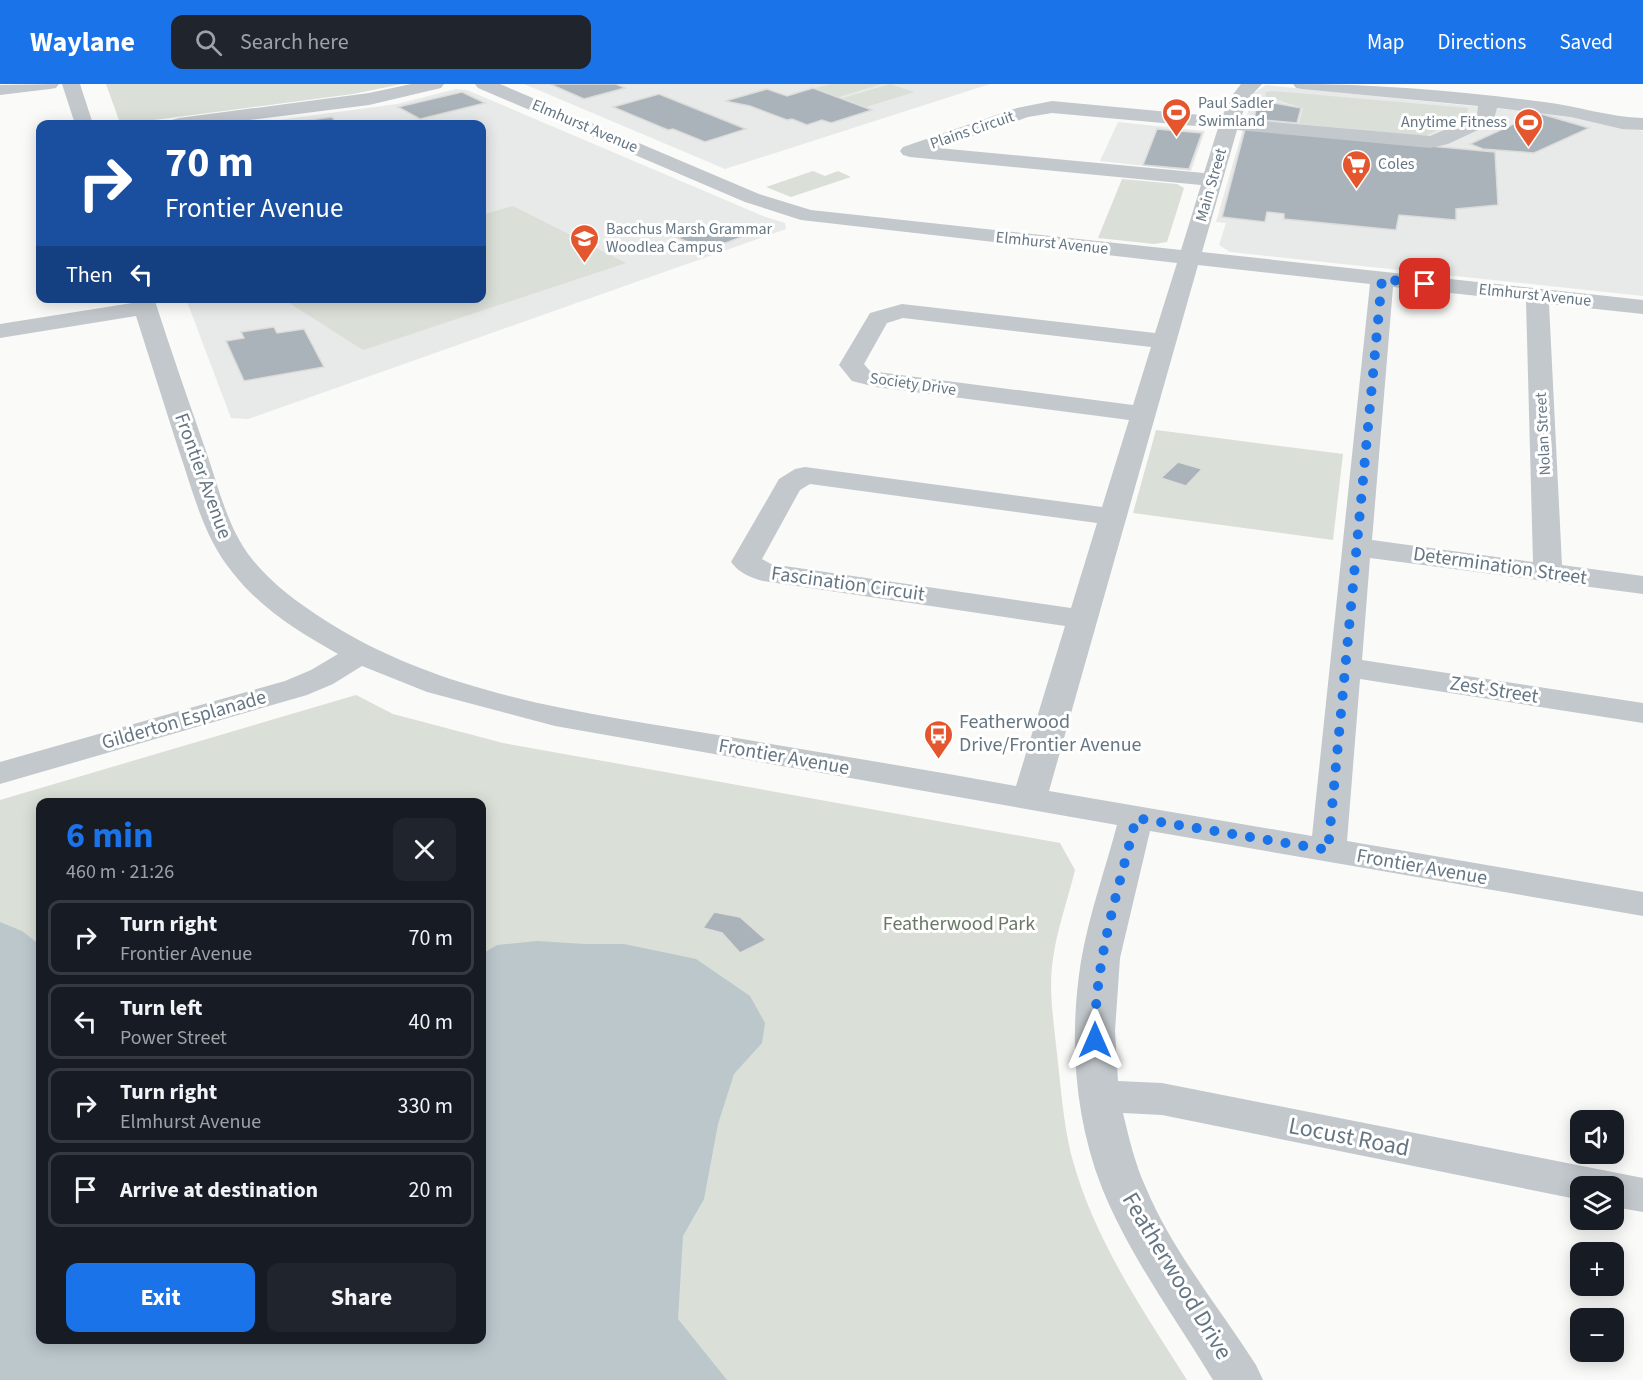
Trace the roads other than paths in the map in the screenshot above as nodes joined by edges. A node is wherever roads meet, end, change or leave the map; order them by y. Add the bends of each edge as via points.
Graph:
1 (50, 84) edge
2 (71, 84) edge
3 (435, 84) edge
4 (484, 84) edge
5 (1253, 84) edge
6 (1302, 84) edge
7 (1336, 84) edge
8 (0, 90) edge
9 (1397, 92) junction
10 (1488, 101) junction
11 (1643, 109) edge
12 (1601, 113) junction
13 (83, 120) edge
14 (209, 120) edge
15 (1229, 124) junction
16 (1643, 124) edge
17 (1213, 180) junction
18 (1190, 258) junction
19 (1382, 279) junction
20 (1537, 296) junction
21 (143, 303) edge
22 (1643, 307) edge
23 (0, 331) edge
24 (1165, 341) junction
25 (1143, 414) junction
26 (1112, 517) junction
27 (1356, 547) junction
28 (1548, 573) junction
29 (1643, 585) edge
30 (1082, 619) junction
31 (361, 653) junction
32 (1345, 667) junction
33 (1643, 713) edge
34 (0, 773) edge
35 (1029, 800) junction
36 (1136, 818) junction
37 (1328, 850) junction
38 (1643, 904) edge
39 (1098, 1096) junction
40 (1570, 1180) edge
41 (1624, 1192) edge
42 (1643, 1196) edge
43 (1239, 1380) edge

1 - 8 street
2 - 13 street
3 - 14 street via 369,99
4 - 18 street, Elmhurst Avenue via 752,198 797,213
5 - 15 street, Main Street via 1237,100
6 - 9 street
7 - 9 street
9 - 10 street
10 - 12 street
10 - 15 street via 1486,119 1430,142
11 - 12 street via 1622,105
12 - 16 street via 1622,123
15 - 17 street, Main Street
15 - 17 street, Plains Circuit via 1052,107 1024,112 910,151
17 - 18 street, Main Street
18 - 19 street, Elmhurst Avenue
18 - 24 street, Main Street
19 - 20 street, Elmhurst Avenue
19 - 27 street
20 - 22 street, Elmhurst Avenue
20 - 28 street, Nolan Street
21 - 23 street
21 - 31 street, Frontier Avenue via 210,502 229,546 257,582 282,604
24 - 25 street, Main Street
24 - 25 street, Society Drive via 902,311 878,318 851,365 861,376 876,381
25 - 26 street, Main Street
26 - 30 street, Main Street
26 - 30 street, Fascination Circuit via 805,475 789,485 746,562 763,572
27 - 28 street, Determination Street
27 - 32 street
28 - 29 street, Determination Street
30 - 35 street, Main Street
31 - 34 street, Gilderton Esplanade via 296,688
31 - 35 street, Frontier Avenue via 421,679 526,711
32 - 33 street, Zest Street
32 - 37 street
35 - 36 street, Frontier Avenue
36 - 37 street, Frontier Avenue
36 - 39 street, Featherwood Drive via 1098,977
37 - 38 street, Frontier Avenue
39 - 40 street, Locust Road via 1162,1099
39 - 43 street, Featherwood Drive via 1107,1140 1125,1189 1149,1237
41 - 42 street

